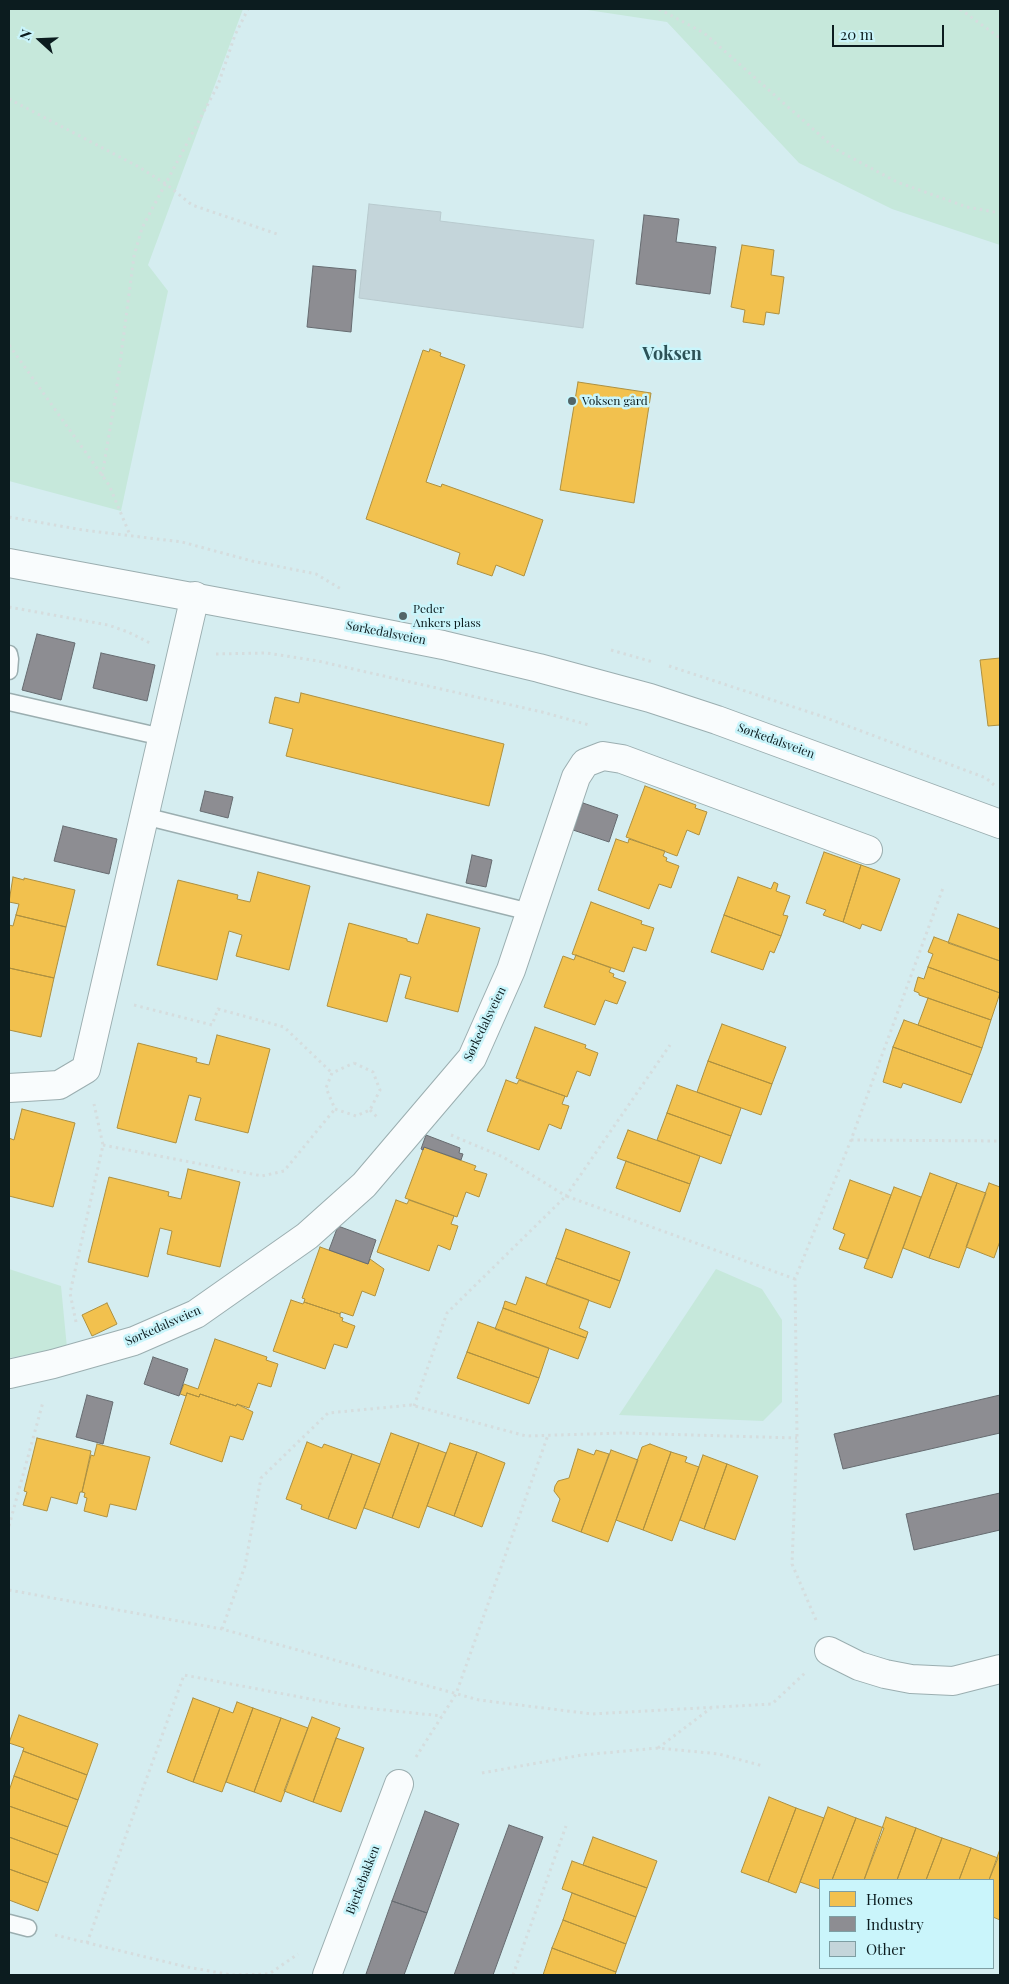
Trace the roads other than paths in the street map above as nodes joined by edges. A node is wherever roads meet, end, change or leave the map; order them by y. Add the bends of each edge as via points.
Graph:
1 (9, 563) edge
2 (194, 596) junction
3 (9, 654) edge
4 (9, 671) edge
5 (9, 702) edge
6 (162, 737) junction
7 (144, 816) junction
8 (1000, 824) edge
9 (868, 850) dead end
10 (530, 912) junction
11 (9, 1088) edge
12 (9, 1374) edge
13 (829, 1651) road end
14 (1000, 1669) edge
15 (400, 1784) road end
16 (9, 1923) edge
17 (28, 1928) road end
18 (326, 1975) edge

1 - 2 street, Sørkedalsveien
2 - 6 street
2 - 8 street, Sørkedalsveien via 443,645 615,688 717,720
3 - 4 lane
5 - 6 lane
6 - 7 street
7 - 10 lane
7 - 11 street via 86,1069 59,1084
9 - 10 street, Sørkedalsveien via 622,759 604,756 585,763 576,777
10 - 12 street, Sørkedalsveien via 511,970 472,1058 364,1185 307,1236 196,1314 134,1341
13 - 14 street via 858,1666 911,1680 953,1681
15 - 18 street, Bjerkebakken
16 - 17 lane

